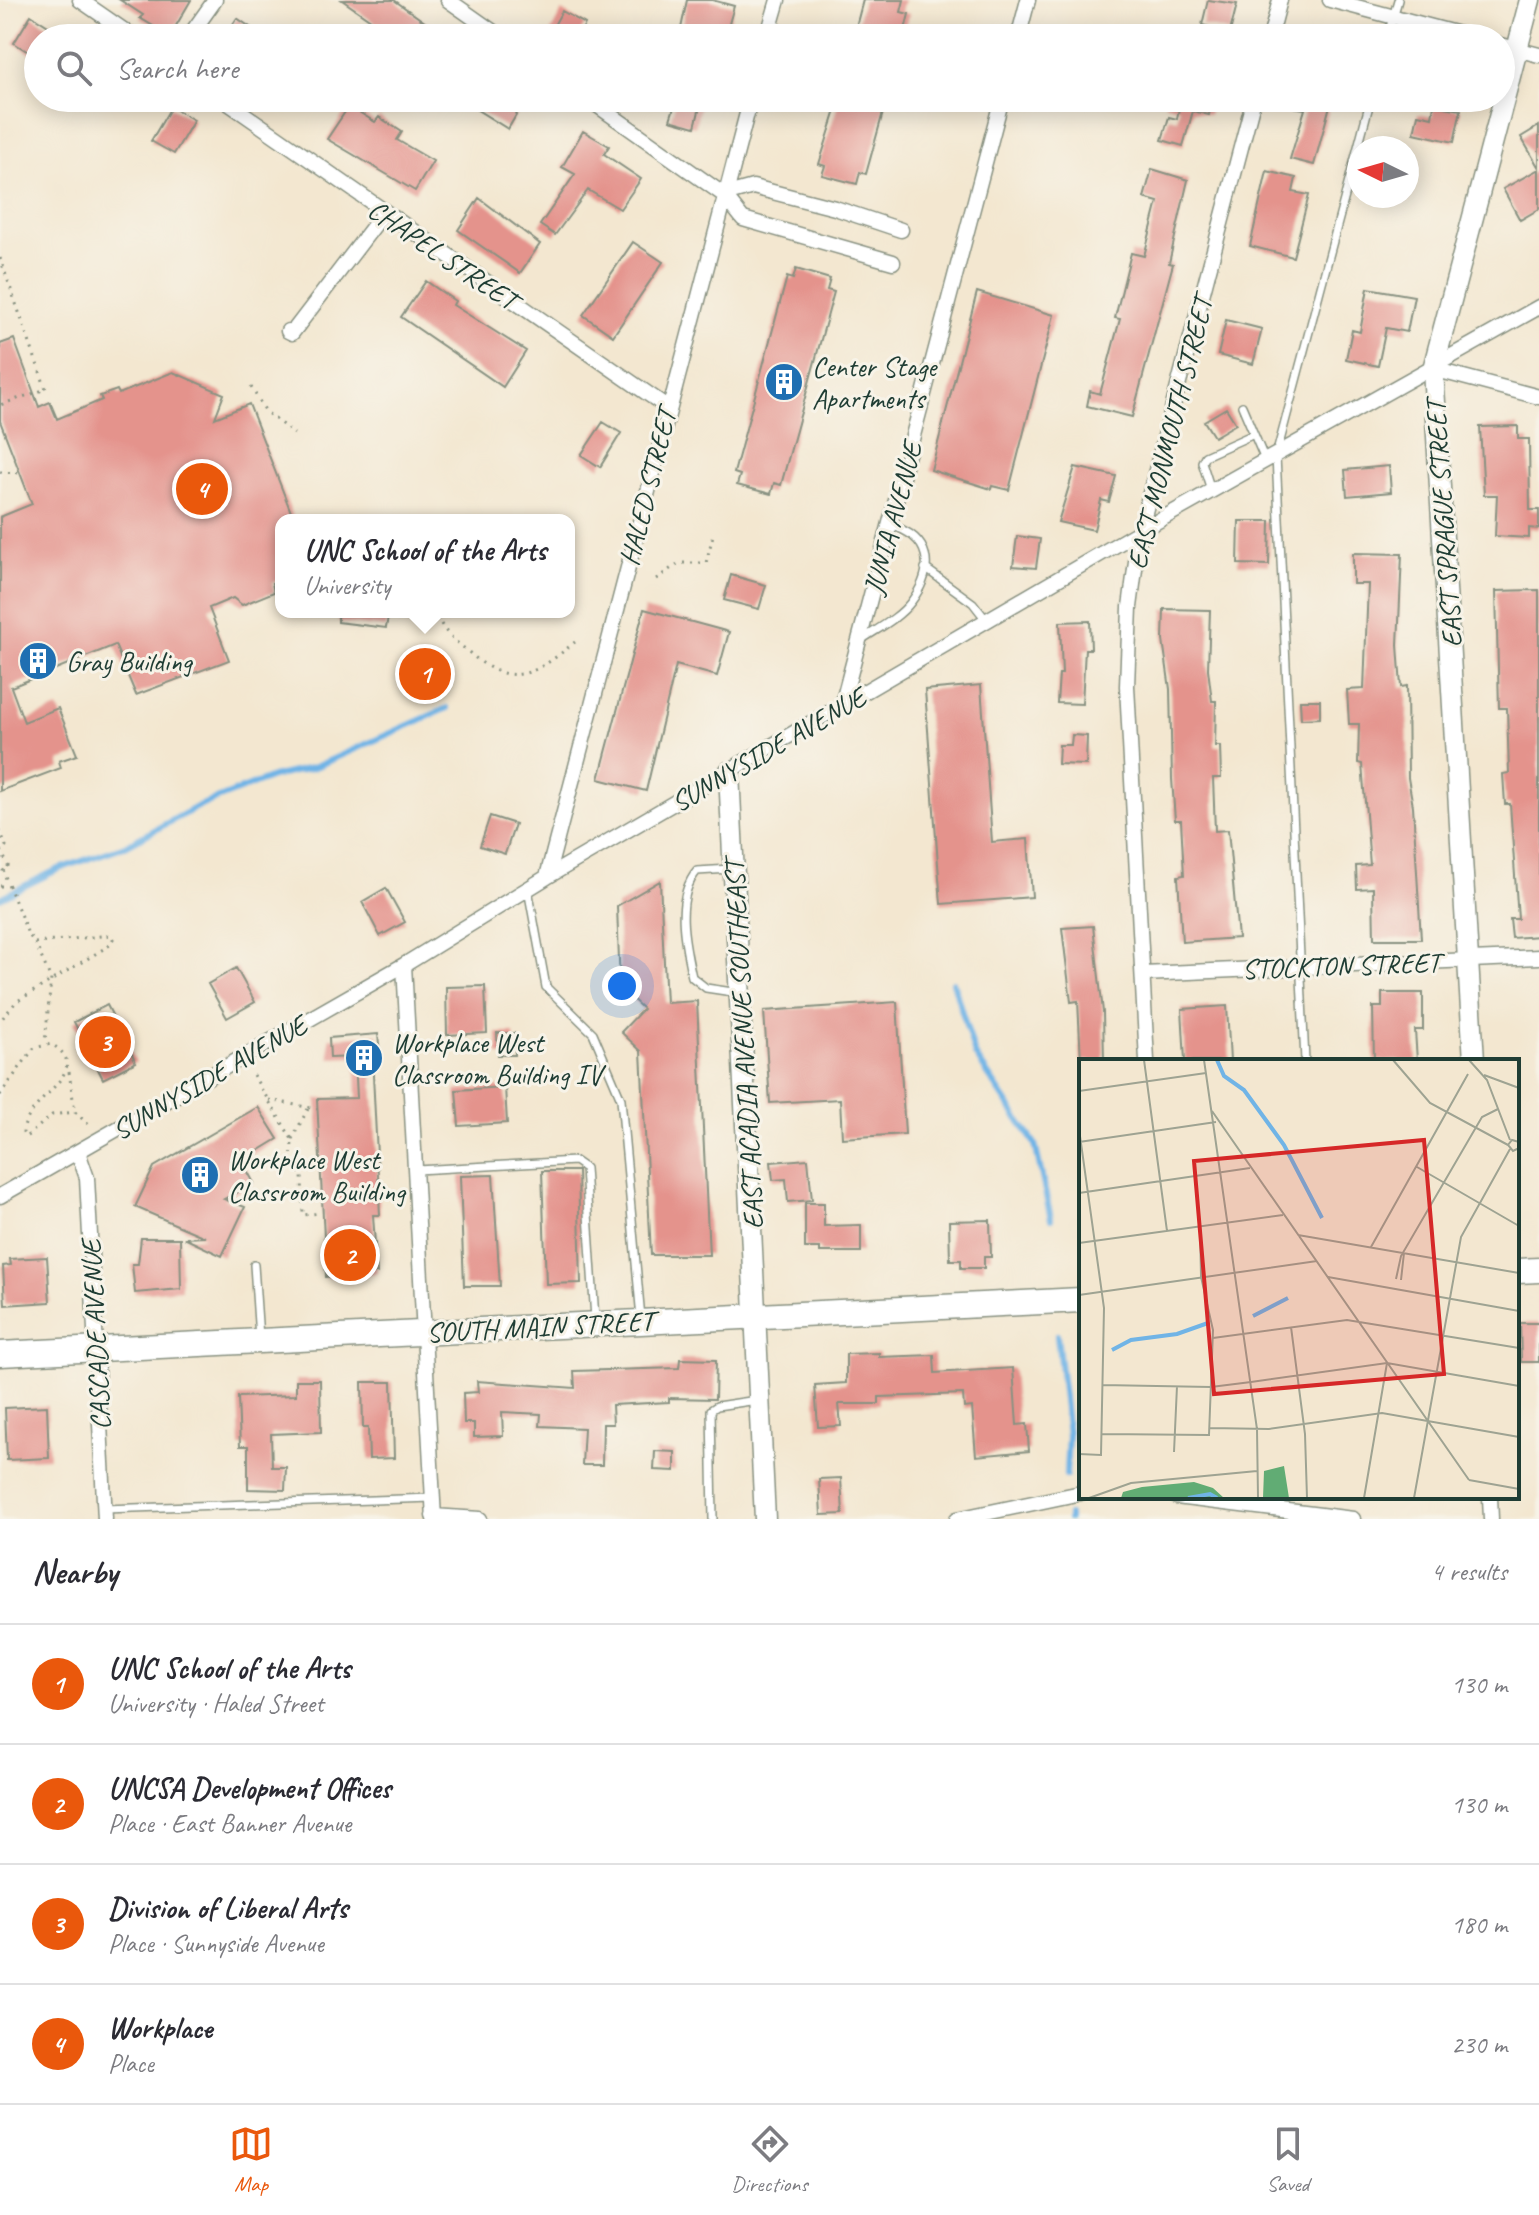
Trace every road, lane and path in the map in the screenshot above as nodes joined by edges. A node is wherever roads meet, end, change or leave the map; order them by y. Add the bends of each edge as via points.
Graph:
1 (80, 0) edge
2 (215, 0) edge
3 (448, 0) edge
4 (778, 0) edge
5 (1028, 0) edge
6 (1280, 0) edge
7 (1330, 0) edge
8 (1398, 0) edge
9 (1530, 0) edge
10 (1393, 17) junction
11 (115, 24) edge
12 (198, 24) edge
13 (482, 24) edge
14 (771, 24) edge
15 (1022, 24) edge
16 (1274, 24) edge
17 (1391, 24) edge
18 (1420, 24) edge
19 (1515, 34) edge
20 (1515, 49) edge
21 (1539, 55) edge
22 (241, 112) edge
23 (607, 112) edge
24 (747, 112) edge
25 (998, 112) edge
26 (1250, 112) edge
27 (1367, 112) edge
28 (1494, 112) edge
29 (724, 195) junction
30 (383, 214) junction
31 (901, 230) dead end
32 (0, 258) edge
33 (893, 262) dead end
34 (1539, 307) edge
35 (288, 331) dead end
36 (1433, 369) junction
37 (251, 387) dead end
38 (1539, 397) edge
39 (0, 405) edge
40 (1242, 406) dead end
41 (667, 407) junction
42 (294, 434) dead end
43 (1254, 434) junction
44 (1271, 459) junction
45 (0, 472) edge
46 (20, 473) dead end
47 (1212, 492) junction
48 (890, 525) junction
49 (1140, 531) junction
50 (713, 535) dead end
51 (925, 568) junction
52 (656, 579) dead end
53 (987, 621) junction
54 (441, 624) dead end
55 (575, 642) dead end
56 (859, 642) junction
57 (842, 705) junction
58 (729, 772) junction
59 (0, 830) edge
60 (735, 868) junction
61 (547, 877) junction
62 (0, 886) edge
63 (9, 886) junction
64 (528, 889) junction
65 (35, 943) junction
66 (1539, 957) edge
67 (1469, 960) junction
68 (404, 965) junction
69 (1300, 967) junction
70 (1143, 974) junction
71 (51, 979) junction
72 (741, 993) junction
73 (0, 1021) edge
74 (45, 1044) junction
75 (1147, 1059) edge
76 (1305, 1059) edge
77 (1474, 1059) edge
78 (68, 1069) junction
79 (253, 1075) dead end
80 (0, 1095) edge
81 (269, 1100) junction
82 (309, 1107) junction
83 (317, 1109) dead end
84 (75, 1112) junction
85 (292, 1139) junction
86 (98, 1141) junction
87 (78, 1152) junction
88 (417, 1170) junction
89 (0, 1196) edge
90 (321, 1213) dead end
91 (254, 1265) dead end
92 (1539, 1270) edge
93 (1519, 1271) edge
94 (1079, 1300) edge
95 (755, 1318) junction
96 (641, 1320) junction
97 (595, 1322) junction
98 (426, 1332) junction
99 (259, 1340) junction
100 (95, 1348) junction
101 (0, 1354) edge
102 (759, 1400) junction
103 (1079, 1493) edge
104 (433, 1498) junction
105 (1192, 1499) edge
106 (1490, 1499) edge
107 (104, 1514) edge
108 (434, 1518) edge
109 (480, 1519) edge
110 (713, 1519) edge
111 (765, 1519) edge
112 (957, 1519) edge
113 (1353, 1519) edge
114 (1491, 1519) edge

1 - 11 street
2 - 12 street
3 - 13 street
4 - 14 street
5 - 15 street
6 - 16 street
7 - 10 street
8 - 10 lane
9 - 19 main road, EAST SPRAGUE STREET
10 - 17 lane
10 - 18 street
20 - 21 street
22 - 30 street, CHAPEL STREET
23 - 29 street
24 - 29 street, HALED STREET
25 - 48 street, JUNIA AVENUE
26 - 49 street, EAST MONMOUTH STREET
27 - 44 lane
28 - 36 main road, EAST SPRAGUE STREET
29 - 31 street via 753,187
29 - 33 street via 743,219
29 - 41 street, HALED STREET
30 - 35 street via 316,306 292,333
30 - 41 street, CHAPEL STREET
32 - 39 path via 46,389
34 - 36 street, SUNNYSIDE AVENUE
36 - 38 street
36 - 44 street, SUNNYSIDE AVENUE
36 - 67 main road, EAST SPRAGUE STREET
37 - 42 path via 266,412
40 - 43 lane
41 - 61 street, HALED STREET
43 - 44 lane
43 - 47 lane via 1205,456 1202,462
44 - 47 street, SUNNYSIDE AVENUE
44 - 69 lane
45 - 46 path
47 - 49 street, SUNNYSIDE AVENUE
48 - 51 lane via 917,536 925,550
48 - 56 street, JUNIA AVENUE
49 - 53 street, SUNNYSIDE AVENUE
49 - 70 street, EAST MONMOUTH STREET via 1127,686
50 - 52 path via 706,563 679,563
51 - 53 lane via 973,603
51 - 56 lane via 910,602
53 - 57 street, SUNNYSIDE AVENUE
54 - 55 path via 448,637 507,677 539,668
56 - 57 street, JUNIA AVENUE
57 - 58 street, SUNNYSIDE AVENUE
58 - 60 main road, EAST ACADIA AVENUE SOUTHEAST
58 - 61 street, SUNNYSIDE AVENUE
59 - 63 path
60 - 72 main road, EAST ACADIA AVENUE SOUTHEAST
60 - 72 lane via 697,871 687,883 683,925 692,977 706,988
61 - 64 street, SUNNYSIDE AVENUE
62 - 63 path
63 - 65 path
64 - 68 street, SUNNYSIDE AVENUE
64 - 96 lane via 546,987 593,1033 621,1099
65 - 71 path
65 - 71 path via 111,935 113,939
66 - 67 street, STOCKTON STREET
67 - 69 street, STOCKTON STREET
67 - 77 main road, EAST SPRAGUE STREET
68 - 86 street, SUNNYSIDE AVENUE
68 - 88 street
69 - 70 street, STOCKTON STREET
69 - 76 lane
70 - 75 street, EAST MONMOUTH STREET
71 - 73 path via 16,1002
71 - 74 path
72 - 95 main road, EAST ACADIA AVENUE SOUTHEAST
74 - 78 path via 57,1047
74 - 80 path via 34,1048
78 - 84 path
78 - 84 path via 35,1104 23,1133 30,1134 52,1115
79 - 81 path
81 - 82 path
81 - 85 path
82 - 83 path
82 - 85 path
84 - 86 path
85 - 90 path via 291,1168 302,1174 303,1215
86 - 87 street, SUNNYSIDE AVENUE
87 - 89 street, SUNNYSIDE AVENUE
87 - 100 street, CASCADE AVENUE via 87,1178
88 - 97 lane via 575,1161 585,1168
88 - 98 street
91 - 99 lane
92 - 93 main road
94 - 95 main road, SOUTH MAIN STREET
95 - 96 main road, SOUTH MAIN STREET
95 - 102 main road, EAST ACADIA AVENUE SOUTHEAST
96 - 97 main road, SOUTH MAIN STREET
97 - 98 main road, SOUTH MAIN STREET
98 - 99 main road, SOUTH MAIN STREET
98 - 104 street
99 - 100 main road, SOUTH MAIN STREET
100 - 101 main road, SOUTH MAIN STREET
100 - 107 street, CASCADE AVENUE
102 - 110 lane via 711,1410
102 - 111 main road, EAST ACADIA AVENUE SOUTHEAST
103 - 112 street
104 - 107 lane
104 - 108 street
105 - 113 street
106 - 114 street
108 - 109 street

